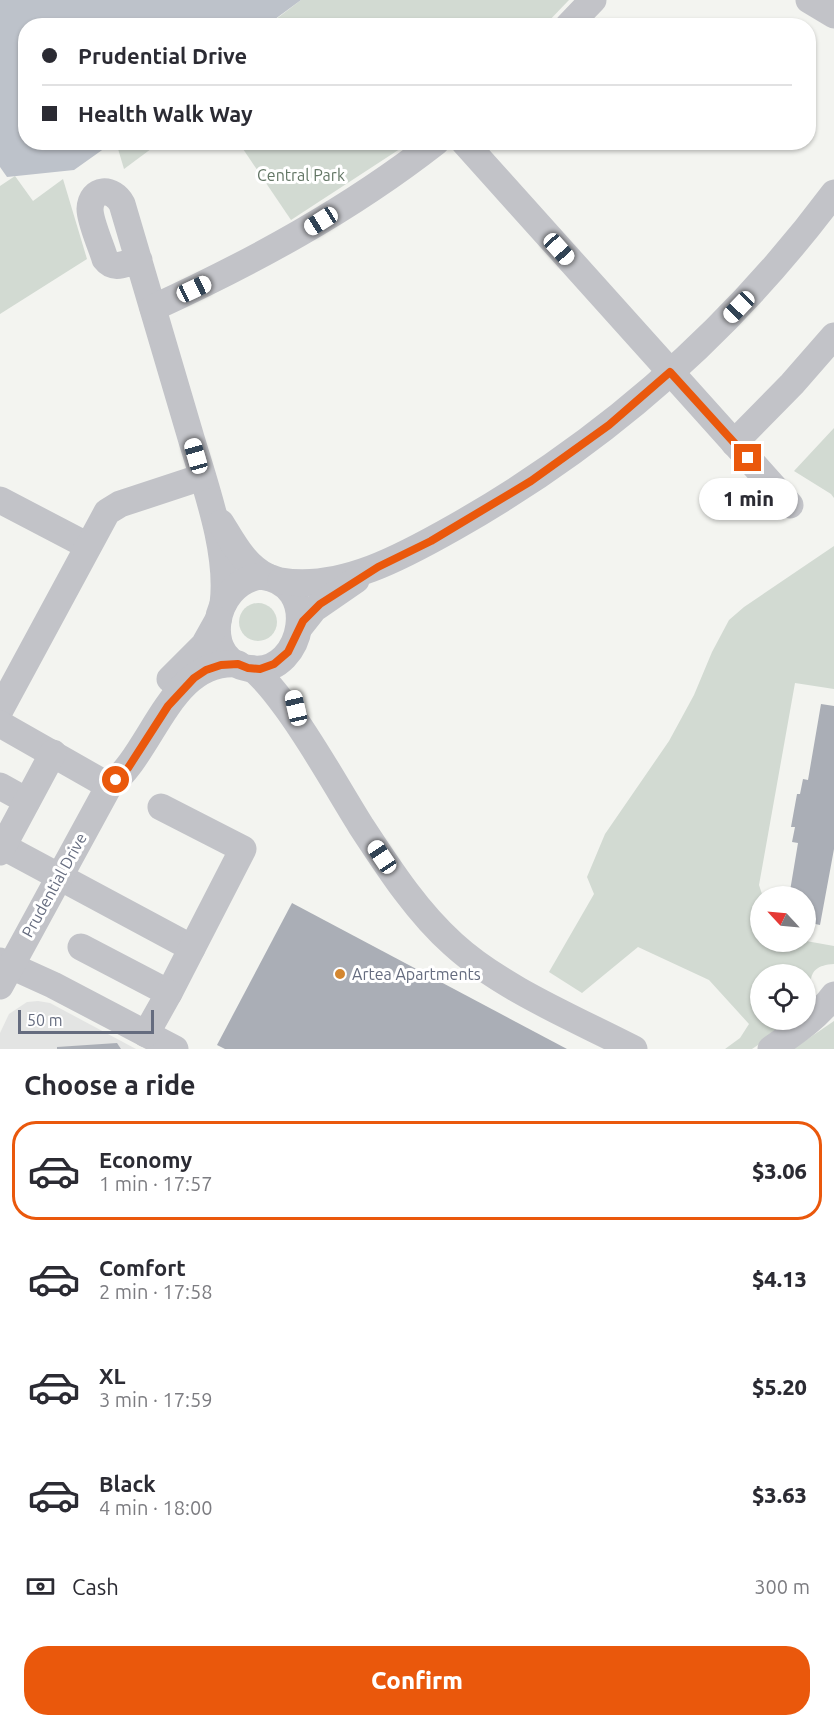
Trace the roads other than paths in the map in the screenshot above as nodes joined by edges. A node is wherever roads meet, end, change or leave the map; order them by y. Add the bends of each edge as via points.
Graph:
1 (593, 0) edge
2 (809, 0) edge
3 (834, 15) edge
4 (576, 18) edge
5 (425, 150) edge
6 (471, 150) edge
7 (834, 193) edge
8 (139, 260) dead end
9 (153, 308) junction
10 (834, 336) edge
11 (670, 372) junction
12 (734, 443) junction
13 (202, 477) junction
14 (0, 500) edge
15 (210, 504) junction
16 (790, 505) dead end
17 (88, 546) junction
18 (378, 567) junction
19 (274, 579) junction
20 (221, 612) junction
21 (296, 636) junction
22 (246, 667) junction
23 (9, 671) edge
24 (0, 710) edge
25 (0, 724) edge
26 (303, 729) junction
27 (52, 753) junction
28 (0, 786) edge
29 (109, 786) junction
30 (27, 801) junction
31 (161, 807) dead end
32 (1, 848) edge
33 (59, 877) junction
34 (81, 947) dead end
35 (192, 948) junction
36 (3, 971) edge
37 (169, 993) junction
38 (834, 995) edge
39 (146, 1034) junction
40 (175, 1049) edge
41 (634, 1049) edge
42 (771, 1049) edge

1 - 4 street
2 - 3 street
5 - 9 street via 287,242
6 - 11 street
7 - 11 street via 756,289
8 - 9 street
9 - 13 street
10 - 12 street
11 - 12 street
11 - 18 street via 609,425 531,481 431,541
12 - 16 street
13 - 15 street
13 - 17 street via 113,507
14 - 17 street
15 - 19 street via 246,561
15 - 20 street via 224,572
17 - 23 street
18 - 19 street via 319,582
18 - 21 street via 320,604
19 - 20 street via 254,577 242,582 232,591
19 - 21 street via 290,590 297,603 300,620
20 - 22 street via 221,647
20 - 29 street, Prudential Drive via 204,645 134,724 114,760
21 - 22 street via 288,652 274,664 260,669
21 - 26 street via 290,662 291,684
22 - 26 street via 269,684
22 - 29 street, Prudential Drive via 214,667 187,684 162,713 128,768
23 - 24 street
25 - 27 street
26 - 41 street via 390,869 453,944 514,987
27 - 29 street
27 - 30 street
28 - 30 street
29 - 33 street, Prudential Drive
30 - 32 street
31 - 35 street via 243,849
32 - 33 street
33 - 35 street
33 - 36 street, Prudential Drive
34 - 37 street
35 - 37 street
36 - 39 street via 53,985
37 - 39 street
38 - 42 street via 825,1008
39 - 40 street

